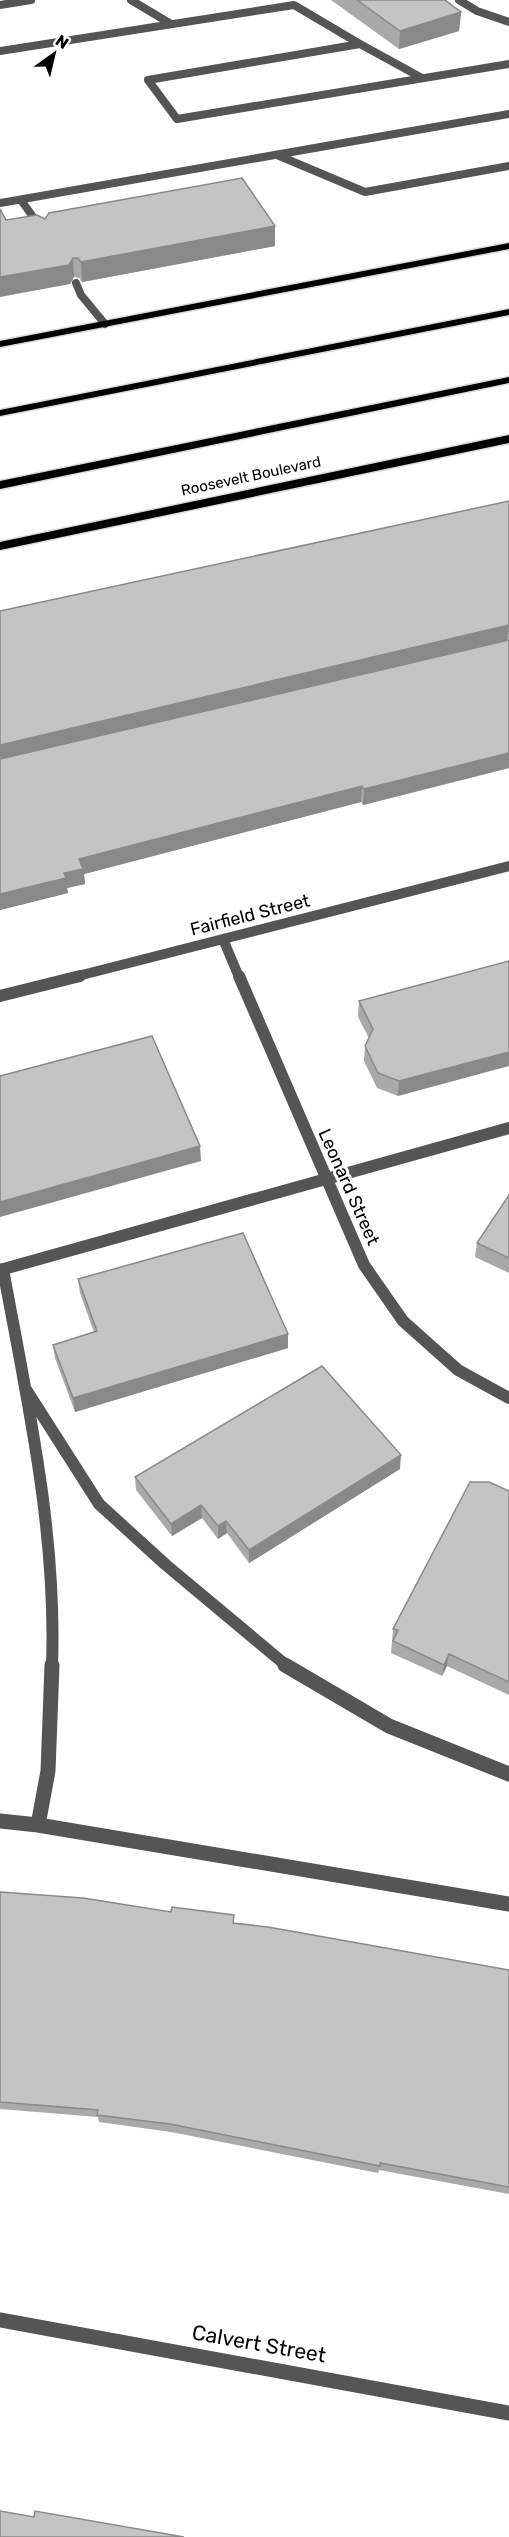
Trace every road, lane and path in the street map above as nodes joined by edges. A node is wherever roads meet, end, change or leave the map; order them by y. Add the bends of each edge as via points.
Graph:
1 (31, 0) edge
2 (131, 0) edge
3 (459, 0) edge
4 (0, 5) edge
5 (509, 22) edge
6 (171, 24) junction
7 (360, 44) junction
8 (0, 51) edge
9 (509, 64) edge
10 (422, 78) junction
11 (509, 114) edge
12 (276, 155) junction
13 (509, 166) edge
14 (21, 200) junction
15 (0, 203) edge
16 (45, 233) edge
17 (509, 246) edge
18 (76, 283) edge
19 (509, 312) edge
20 (105, 324) junction
21 (0, 344) edge
22 (509, 380) edge
23 (0, 413) edge
24 (509, 439) edge
25 (0, 485) edge
26 (0, 546) edge
27 (509, 866) edge
28 (223, 939) junction
29 (0, 996) edge
30 (509, 1128) edge
31 (325, 1179) junction
32 (1, 1269) edge
33 (25, 1388) junction
34 (509, 1398) edge
35 (509, 1774) edge
36 (0, 1821) edge
37 (38, 1825) junction
38 (509, 1904) edge
39 (0, 2320) edge
40 (509, 2413) edge

1 - 4 street
2 - 6 street
3 - 5 street
6 - 7 street via 294,5
6 - 8 street
7 - 10 street
7 - 10 street via 148,80 177,119
9 - 10 street
11 - 12 street
12 - 13 street via 365,192
12 - 14 street
14 - 15 street
14 - 16 street
17 - 20 highway
18 - 20 street
19 - 23 highway
20 - 21 highway
22 - 25 highway
24 - 26 highway, Roosevelt Boulevard
27 - 28 street, Fairfield Street
28 - 29 street, Fairfield Street
28 - 31 street, Leonard Street
30 - 31 street
31 - 32 street
31 - 34 street, Leonard Street via 364,1265 403,1321 458,1370
32 - 33 street
33 - 35 street via 99,1504 290,1669 389,1726
33 - 37 street via 40,1468 53,1631 48,1771
36 - 37 street
37 - 38 street
39 - 40 street, Calvert Street

